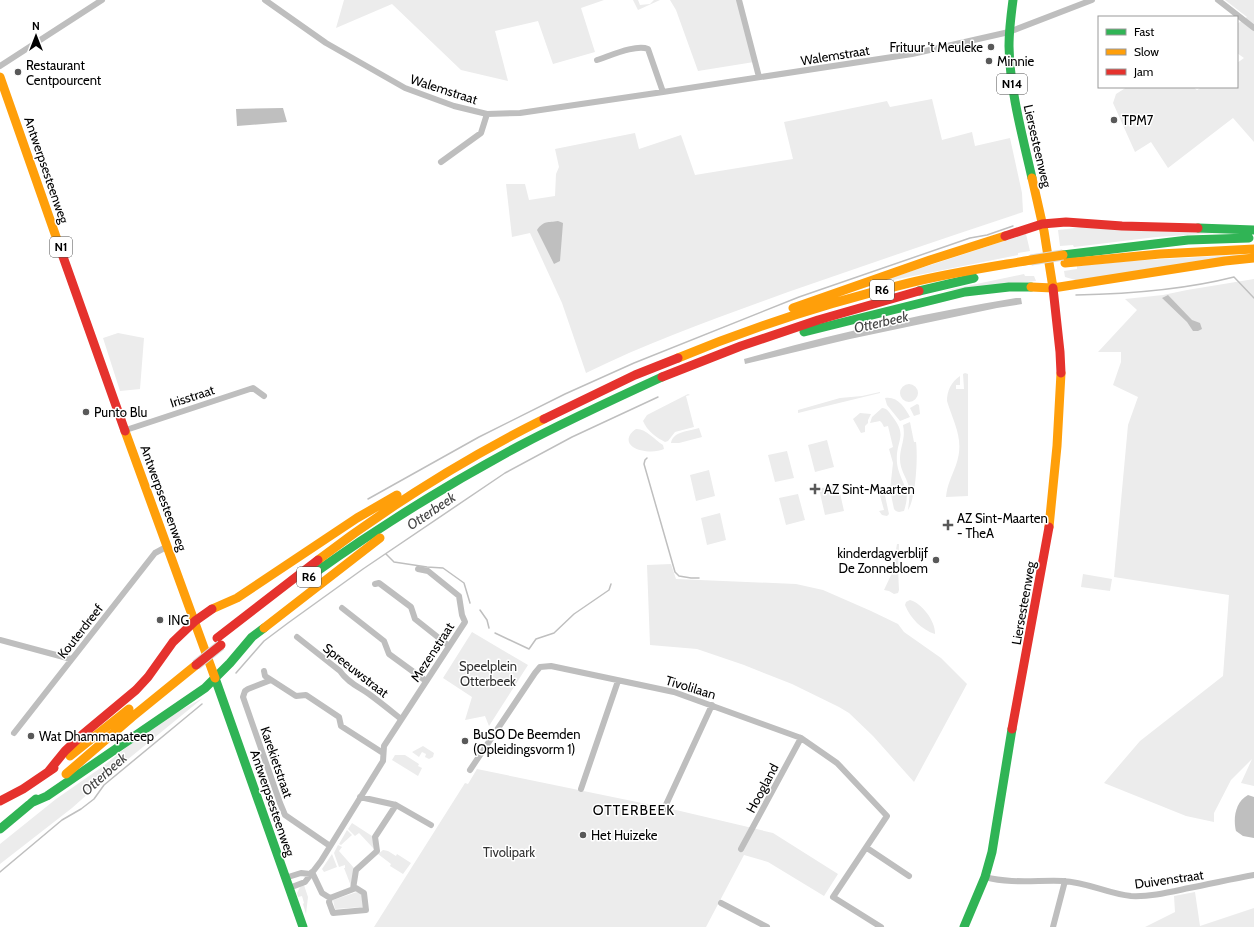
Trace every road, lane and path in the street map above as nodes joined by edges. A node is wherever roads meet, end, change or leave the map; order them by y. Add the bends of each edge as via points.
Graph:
1 (88, 0) edge
2 (102, 0) edge
3 (265, 0) edge
4 (739, 0) edge
5 (1013, 0) edge
6 (1092, 0) edge
7 (1218, 0) edge
8 (92, 7) junction
9 (1254, 28) edge
10 (1009, 32) junction
11 (597, 60) dead end
12 (0, 66) edge
13 (0, 77) edge
14 (759, 77) junction
15 (663, 92) junction
16 (487, 114) junction
17 (441, 162) dead end
18 (1042, 224) junction
19 (1254, 230) edge
20 (1254, 237) edge
21 (1254, 249) edge
22 (1254, 258) edge
23 (1064, 259) junction
24 (1032, 264) junction
25 (1053, 288) junction
26 (737, 335) junction
27 (741, 345) junction
28 (264, 396) dead end
29 (126, 430) junction
30 (440, 477) junction
31 (401, 516) junction
32 (168, 546) junction
33 (418, 569) dead end
34 (375, 584) dead end
35 (342, 608) dead end
36 (194, 621) junction
37 (296, 638) dead end
38 (0, 640) edge
39 (219, 642) junction
40 (449, 646) junction
41 (72, 659) junction
42 (195, 661) junction
43 (264, 671) dead end
44 (215, 678) junction
45 (271, 680) junction
46 (426, 681) junction
47 (618, 681) junction
48 (712, 705) junction
49 (401, 719) junction
50 (14, 733) dead end
51 (801, 738) junction
52 (383, 754) junction
53 (470, 770) dead end
54 (48, 772) junction
55 (581, 789) dead end
56 (360, 797) junction
57 (0, 801) edge
58 (31, 803) junction
59 (396, 805) junction
60 (664, 809) dead end
61 (431, 826) dead end
62 (0, 829) edge
63 (330, 846) junction
64 (867, 848) junction
65 (741, 849) dead end
66 (311, 873) junction
67 (1254, 875) edge
68 (909, 876) dead end
69 (985, 877) junction
70 (285, 878) junction
71 (1064, 881) junction
72 (289, 888) junction
73 (353, 889) junction
74 (330, 898) junction
75 (721, 902) dead end
76 (303, 927) edge
77 (767, 927) edge
78 (880, 927) edge
79 (964, 927) edge
80 (1053, 927) edge

1 - 8 street
2 - 8 street
3 - 16 street, Walemstraat via 326,43 405,88 454,106
4 - 14 street
5 - 10 main road, Liersesteenweg / N14
6 - 10 street, Walemstraat
7 - 9 street
8 - 12 street
10 - 14 street, Walemstraat via 912,54
10 - 18 main road, Liersesteenweg / N14 via 1009,58 1016,109
11 - 15 street via 644,47 648,49
13 - 29 main road, Antwerpsesteenweg / N1
14 - 15 street, Walemstraat
15 - 16 street, Walemstraat via 520,112
16 - 17 street via 482,133
18 - 19 main road via 1066,222
18 - 25 main road, Liersesteenweg / N14
18 - 26 main road via 797,306 748,326
20 - 23 main road, R6 via 1188,240
21 - 23 main road, R6
22 - 25 main road
23 - 24 main road, R6, bridge
24 - 26 main road, R6 via 938,277 894,287 792,316
24 - 27 main road, R6 via 821,319
25 - 27 main road via 1009,287 965,292 750,347
25 - 69 main road, Liersesteenweg / N14 via 1061,380 1049,524 995,836
26 - 30 main road, R6 via 597,392 537,422
27 - 31 main road, R6 via 555,426 474,471
28 - 29 street, Irisstraat via 253,388
29 - 32 main road, Antwerpsesteenweg / N1
30 - 36 main road via 428,479 358,518 237,598 208,610
30 - 39 main road, R6 via 349,537
31 - 39 main road, R6 via 318,571
31 - 44 main road via 392,528 252,637
32 - 36 main road, Antwerpsesteenweg / N1
32 - 41 street, Kouterdreef via 155,553
33 - 40 street, Mezenstraat via 428,571 459,596 465,622
34 - 40 street via 379,583 411,607 415,619
35 - 46 street via 384,641 389,654
36 - 44 main road, Antwerpsesteenweg / N1
36 - 54 main road via 173,642 136,690 82,735
37 - 49 street, Spreeuwstraat
38 - 41 street
39 - 42 main road, R6, bridge
40 - 46 street, Mezenstraat
41 - 50 street, Kouterdreef
42 - 54 main road, R6
42 - 58 main road, R6
43 - 45 street via 264,676
44 - 58 main road via 205,688 46,796
44 - 70 main road, Antwerpsesteenweg / N1
45 - 52 street via 296,696 306,695 339,717 341,726
45 - 63 street, Karekietstraat via 248,689 243,697 280,803 285,815
46 - 49 street, Mezenstraat
47 - 48 street, Tivolilaan via 674,692
47 - 53 street, Tivolilaan via 551,666 540,667
47 - 55 street
48 - 51 street, Tivolilaan
48 - 60 street
49 - 52 street, Mezenstraat via 384,746
51 - 64 street, Tivolilaan via 837,763 887,816
51 - 65 street, Hoogland
52 - 56 street, Mezenstraat via 383,760
54 - 57 main road, R6
56 - 59 street
56 - 63 street
58 - 62 main road, R6
59 - 61 street
59 - 73 street via 375,837 376,851 356,870
63 - 66 street
64 - 68 street
64 - 78 street, Tivolilaan via 833,897
66 - 70 street
66 - 72 street via 304,882
66 - 74 street via 322,893
67 - 71 street, Duivenstraat via 1131,896
69 - 71 street, Duivenstraat via 1015,882
69 - 79 main road, Liersesteenweg / N14
70 - 72 main road, Antwerpsesteenweg / N1
71 - 80 street
72 - 76 main road, Antwerpsesteenweg / N1
73 - 74 street
73 - 74 street via 364,893 366,910 333,913
75 - 77 street

